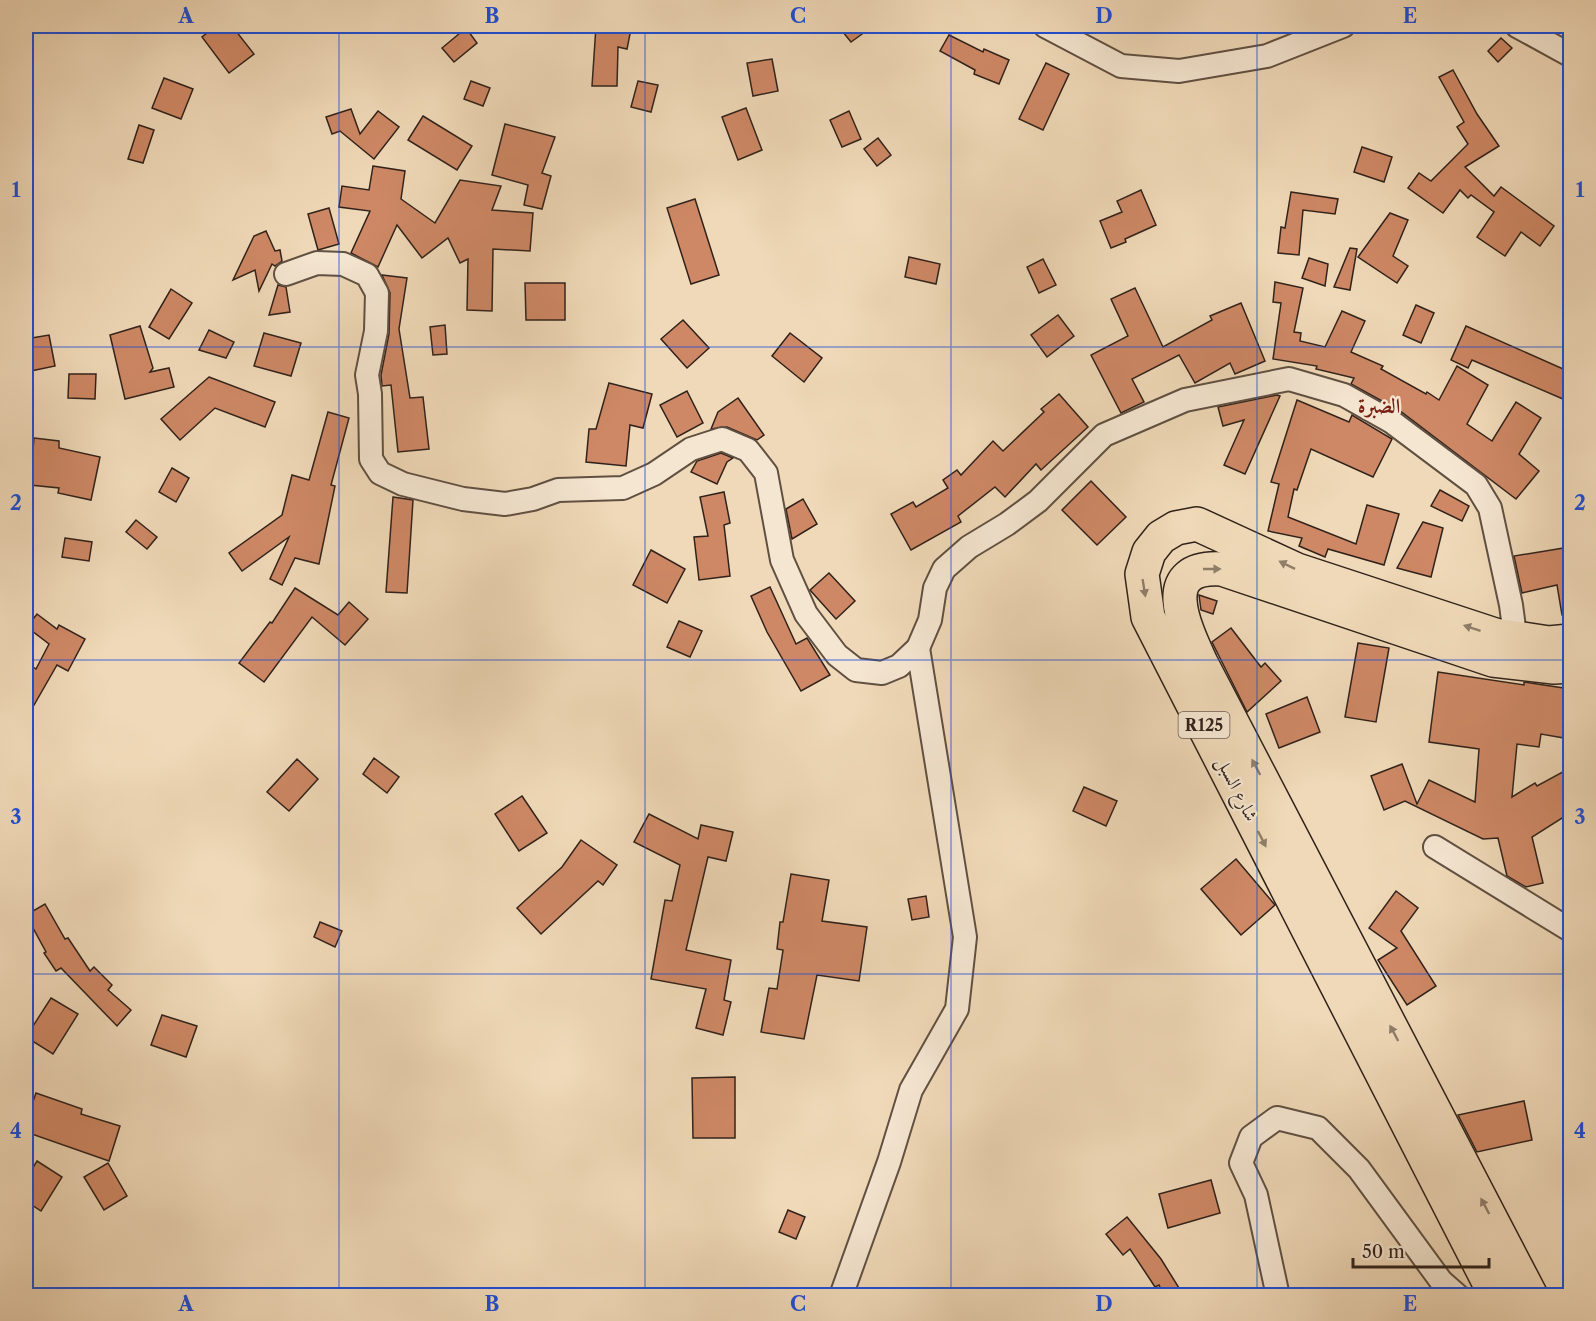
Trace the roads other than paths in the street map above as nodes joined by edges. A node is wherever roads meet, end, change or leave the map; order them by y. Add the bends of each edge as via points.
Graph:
1 (1045, 26) edge
2 (1342, 26) edge
3 (1517, 26) edge
4 (1570, 55) edge
5 (286, 274) dead end
6 (1570, 641) edge
7 (918, 648) junction
8 (1517, 651) junction
9 (1570, 666) edge
10 (1436, 847) dead end
11 (1570, 930) edge
12 (841, 1296) edge
13 (1278, 1296) edge
14 (1458, 1296) edge
15 (1496, 1296) edge
16 (1531, 1296) edge

1 - 2 street via 1121,66 1179,71 1266,56
3 - 4 street
5 - 7 street via 317,263 344,264 367,275 377,293 376,331 367,375 371,459 380,473 403,484 463,499 505,504 558,490 623,488 654,474 691,449 722,438 748,450 766,472 782,560 806,614 837,655 856,670 882,673 899,666
6 - 8 main road, شارع السبل / R125
7 - 8 street via 944,569 969,547 1038,501 1104,435 1185,399 1289,379 1344,394 1392,422 1476,485 1490,508
7 - 12 street via 965,937 962,978 957,1009 911,1090
8 - 9 main road, شارع السبل / R125 via 1554,668
8 -> 15 main road, شارع السبل / R125 via 1495,635 1297,570 1197,524 1176,528 1161,537 1149,552 1142,574 1149,617
16 -> 8 main road, شارع السبل / R125 via 1202,663 1184,625 1182,584 1189,574 1205,568 1222,569 1493,660
10 - 11 street
13 - 14 street via 1256,1195 1241,1163 1251,1137 1277,1118 1318,1128 1359,1169 1441,1281

